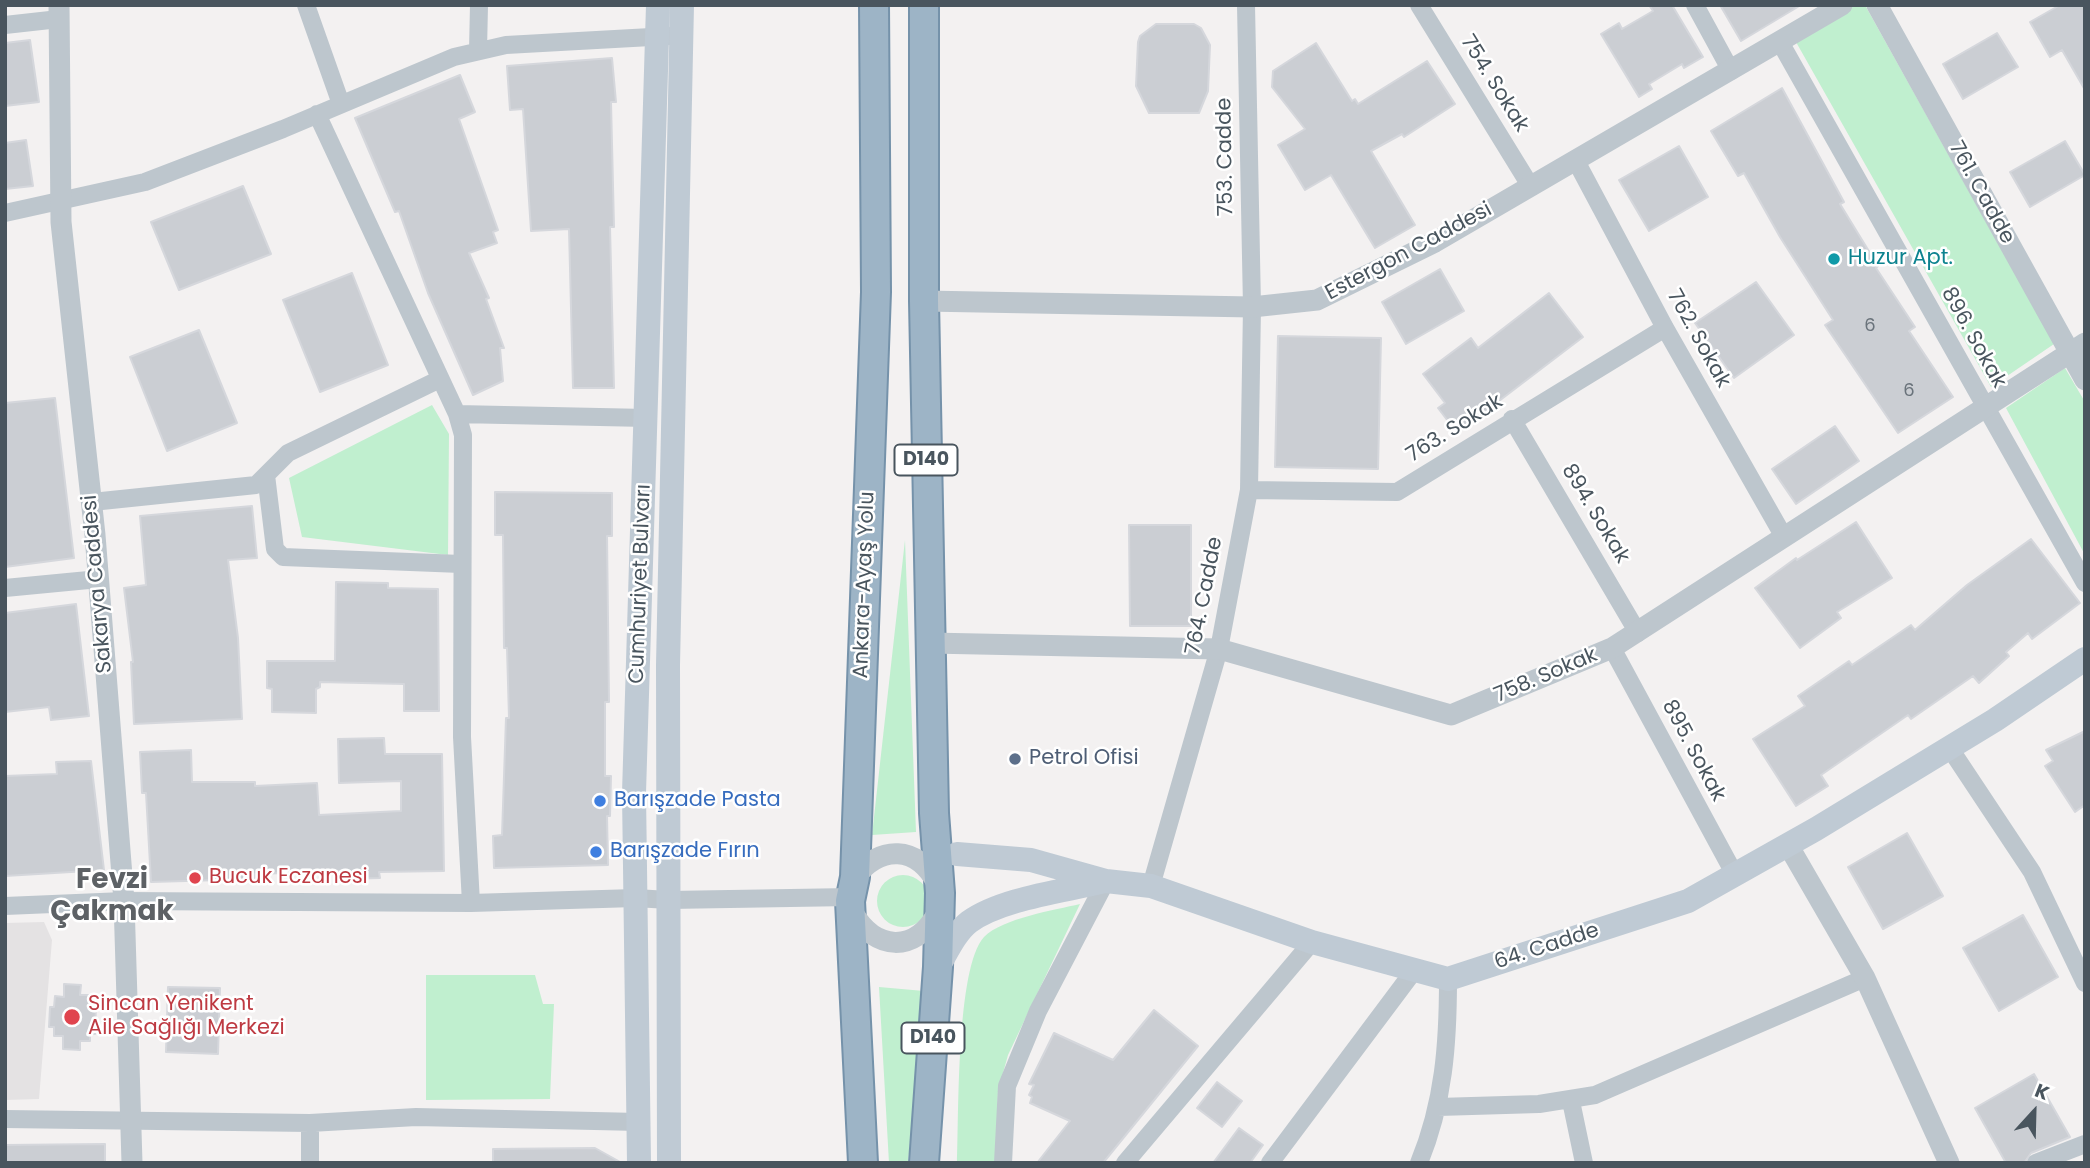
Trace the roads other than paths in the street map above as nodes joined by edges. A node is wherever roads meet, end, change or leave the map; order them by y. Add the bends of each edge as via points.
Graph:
1 (306, 5) edge
2 (479, 5) edge
3 (658, 5) edge
4 (682, 5) edge
5 (874, 5) edge
6 (925, 5) edge
7 (1246, 5) edge
8 (1419, 5) edge
9 (1695, 5) edge
10 (1842, 5) edge
11 (1877, 5) edge
12 (59, 12) edge
13 (5, 25) edge
14 (656, 35) junction
15 (681, 37) junction
16 (1780, 42) junction
17 (478, 51) junction
18 (1731, 71) junction
19 (341, 104) junction
20 (317, 114) junction
21 (1576, 161) junction
22 (1531, 187) junction
23 (61, 201) junction
24 (5, 213) edge
25 (923, 301) junction
26 (1252, 307) junction
27 (1665, 328) junction
28 (2077, 348) edge
29 (440, 379) junction
30 (2085, 380) edge
31 (1986, 408) junction
32 (457, 414) junction
33 (646, 418) junction
34 (1512, 419) junction
35 (266, 475) junction
36 (1249, 489) junction
37 (92, 502) junction
38 (1784, 537) junction
39 (461, 564) junction
40 (99, 579) junction
41 (2085, 583) edge
42 (5, 588) edge
43 (1638, 633) junction
44 (930, 643) junction
45 (1612, 648) junction
46 (1219, 649) junction
47 (2085, 659) edge
48 (1949, 747) junction
49 (1788, 845) junction
50 (934, 855) junction
51 (1734, 875) junction
52 (1106, 881) junction
53 (1151, 886) junction
54 (853, 896) junction
55 (635, 898) junction
56 (669, 900) junction
57 (124, 901) junction
58 (471, 903) junction
59 (5, 906) edge
60 (934, 922) junction
61 (969, 922) junction
62 (1312, 942) junction
63 (939, 967) junction
64 (1413, 972) junction
65 (1865, 978) junction
66 (1448, 979) junction
67 (2085, 983) edge
68 (1571, 1101) junction
69 (1438, 1107) junction
70 (5, 1119) edge
71 (131, 1121) junction
72 (639, 1122) junction
73 (310, 1123) junction
74 (2085, 1144) edge
75 (132, 1163) edge
76 (310, 1163) edge
77 (639, 1163) edge
78 (668, 1163) edge
79 (863, 1163) edge
80 (924, 1163) edge
81 (1003, 1163) edge
82 (1125, 1163) edge
83 (1270, 1163) edge
84 (1419, 1163) edge
85 (1584, 1163) edge
86 (1949, 1163) edge
87 (2036, 1163) edge

1 - 19 street
2 - 17 street
3 - 14 main road, Cumhuriyet Bulvarı
4 - 15 main road, Cumhuriyet Bulvarı
5 - 54 highway, Ankara-Ayaş Yolu / D140 via 876,292
6 - 25 highway, D140
7 - 26 street, 753. Cadde
8 - 22 street, 754. Sokak
9 - 18 street
10 - 16 street, Estergon Caddesi
11 - 28 street, 761. Cadde
12 - 13 street
12 - 23 street, Sakarya Caddesi
14 - 15 street
14 - 17 street
14 - 33 main road, Cumhuriyet Bulvarı
15 - 56 main road, Cumhuriyet Bulvarı
16 - 18 street, Estergon Caddesi
16 - 31 street, 896. Sokak
17 - 19 street
18 - 21 street, Estergon Caddesi
19 - 20 street
20 - 23 street via 145,182
20 - 29 street
21 - 22 street, Estergon Caddesi
21 - 27 street, 762. Sokak
22 - 26 street, Estergon Caddesi via 1435,242 1317,300
23 - 24 street
23 - 37 street, Sakarya Caddesi
25 - 26 street, Estergon Caddesi
25 - 44 highway, D140
26 - 36 street, 764. Cadde
27 - 34 street, 763. Sokak
27 - 38 street, 762. Sokak
28 - 30 street, 761. Cadde
28 - 31 street, 758. Sokak
29 - 32 street
29 - 35 street via 288,453
31 - 38 street, 758. Sokak
31 - 41 street, 896. Sokak
32 - 33 street
32 - 39 street via 463,435
33 - 55 main road, Cumhuriyet Bulvarı
34 - 36 street, 763. Sokak via 1397,492
34 - 43 street, 894. Sokak
35 - 37 street via 256,485
35 - 39 street via 275,549 283,557
36 - 46 street, 764. Cadde
37 - 40 street, Sakarya Caddesi
38 - 43 street, 758. Sokak
39 - 58 street via 462,737
40 - 42 street
40 - 57 street, Sakarya Caddesi
43 - 45 street, 758. Sokak
44 - 46 street, 758. Sokak
44 - 50 highway, D140
45 - 46 street, 758. Sokak via 1451,715
45 - 51 street, 895. Sokak
46 - 53 street, 764. Cadde
47 - 48 main road, 64. Cadde
48 - 49 main road, 64. Cadde
48 - 67 street via 2032,872
49 - 51 main road, 64. Cadde
49 - 65 street
50 - 52 main road, 64. Cadde via 1031,860
50 - 54 street via 876,857
50 - 60 highway, D140 via 940,893
51 - 66 main road, 64. Cadde via 1688,901
52 - 53 main road, 64. Cadde
52 - 61 main road via 1007,905
52 - 81 street via 1038,1011 1007,1086
53 - 62 main road, 64. Cadde
54 - 56 street
54 - 60 street via 867,932 887,942 917,937
54 - 79 highway, Ankara-Ayaş Yolu / D140
55 - 56 street
55 - 58 street
55 - 72 main road, Cumhuriyet Bulvarı
56 - 78 main road, Cumhuriyet Bulvarı
57 - 58 street
57 - 59 street
57 - 71 street, Sakarya Caddesi
60 - 61 street
60 - 63 highway, D140
61 - 63 main road
62 - 64 main road, 64. Cadde
62 - 82 street
63 - 80 highway, D140
64 - 66 main road, 64. Cadde
64 - 83 street
65 - 68 street via 1624,1083
65 - 86 street
66 - 69 street via 1448,1047
68 - 69 street
68 - 85 street
69 - 84 street
70 - 71 street
71 - 73 street
71 - 75 street, Sakarya Caddesi
72 - 73 street via 416,1117
72 - 77 main road, Cumhuriyet Bulvarı
73 - 76 street
74 - 87 street

